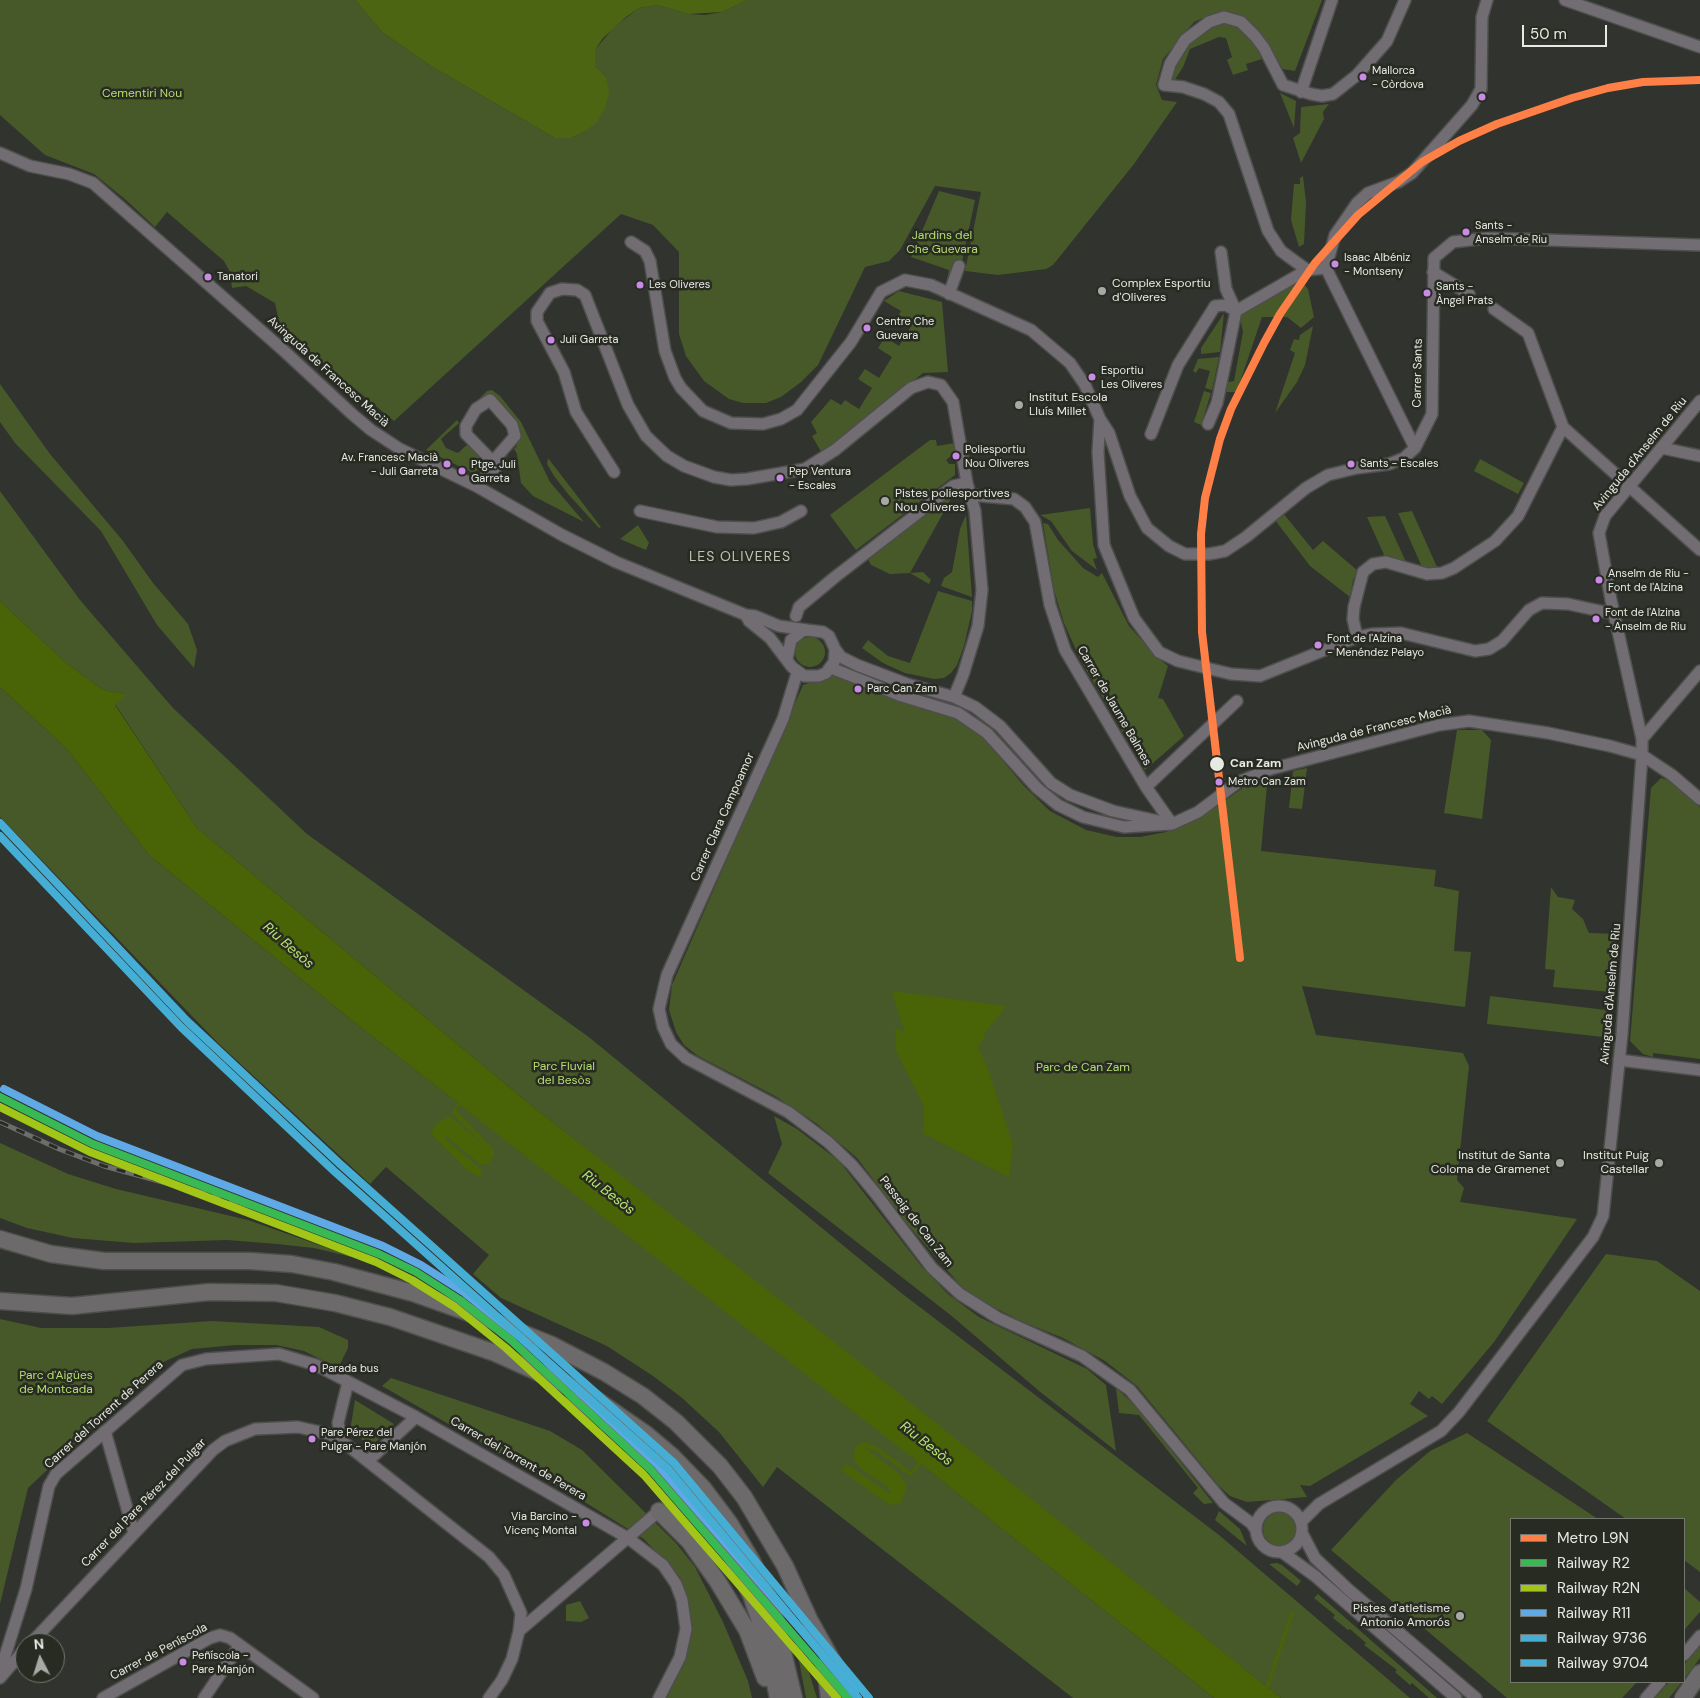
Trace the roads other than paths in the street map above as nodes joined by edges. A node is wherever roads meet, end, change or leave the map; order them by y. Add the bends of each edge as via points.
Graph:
1 (1332, 0) edge
2 (1405, 0) edge
3 (1487, 0) edge
4 (1565, 0) edge
5 (1700, 47) edge
6 (1301, 92) junction
7 (0, 154) edge
8 (631, 242) dead end
9 (1700, 244) edge
10 (1221, 252) dead end
11 (959, 266) dead end
12 (1326, 268) junction
13 (1307, 270) junction
14 (1433, 272) junction
15 (949, 294) junction
16 (1469, 294) dead end
17 (1494, 309) dead end
18 (1236, 311) junction
19 (1700, 401) edge
20 (1100, 419) junction
21 (1208, 424) dead end
22 (1562, 427) junction
23 (1151, 434) dead end
24 (1415, 448) junction
25 (1662, 448) junction
26 (1700, 456) edge
27 (497, 466) junction
28 (614, 472) dead end
29 (967, 483) junction
30 (476, 486) junction
31 (1628, 487) junction
32 (971, 495) junction
33 (640, 511) dead end
34 (801, 511) dead end
35 (1700, 550) edge
36 (1614, 614) junction
37 (746, 615) junction
38 (796, 616) dead end
39 (807, 630) junction
40 (1357, 637) junction
41 (835, 649) junction
42 (787, 659) junction
43 (831, 668) junction
44 (1700, 671) edge
45 (797, 673) junction
46 (954, 697) junction
47 (1237, 701) dead end
48 (1642, 739) junction
49 (1642, 755) junction
50 (1146, 787) junction
51 (1700, 798) edge
52 (1172, 824) junction
53 (668, 971) joint
54 (1619, 1060) junction
55 (1700, 1070) edge
56 (0, 1239) edge
57 (0, 1301) edge
58 (348, 1382) junction
59 (560, 1382) junction
60 (416, 1417) junction
61 (105, 1432) junction
62 (342, 1441) junction
63 (368, 1461) junction
64 (659, 1511) joint
65 (1300, 1523) junction
66 (1256, 1530) junction
67 (134, 1533) junction
68 (628, 1538) junction
69 (1282, 1552) junction
70 (810, 1621) junction
71 (520, 1631) junction
72 (40, 1633) edge
73 (1700, 1636) edge
74 (240, 1645) junction
75 (9, 1646) junction
76 (15, 1648) edge
77 (1685, 1654) edge
78 (15, 1661) edge
79 (825, 1665) junction
80 (1700, 1673) edge
81 (3, 1675) edge
82 (1659, 1683) edge
83 (1700, 1694) edge
84 (103, 1698) edge
85 (204, 1698) edge
86 (313, 1698) edge
87 (489, 1698) edge
88 (659, 1698) edge
89 (770, 1698) edge
90 (778, 1698) edge
91 (794, 1698) edge
92 (829, 1698) edge
93 (838, 1698) edge
94 (847, 1698) edge
95 (1456, 1698) edge
96 (1476, 1698) edge
97 (1646, 1698) edge
98 (1683, 1698) edge
99 (1696, 1698) edge

1 - 6 street
2 - 6 street via 1387,41 1357,75 1333,94 1322,96
3 - 12 street via 1482,17 1481,89 1472,105 1412,173 1368,193 1357,203 1335,235
4 - 5 street
6 - 13 street via 1283,85 1264,48 1241,22 1224,17 1209,22 1185,40 1170,64 1164,85 1204,94 1219,102 1229,114 1268,231 1281,250
7 - 30 street, Avinguda de Francesc Macià via 30,166 93,183 371,430 400,449
8 - 15 street, Carrer Sants via 645,251 650,261 665,351 681,388 710,416 743,425 774,422 797,410 851,342 881,292 906,280 930,285
9 - 14 street, Carrer Sants via 1467,239 1453,242 1434,258
10 - 18 street via 1226,289
11 - 15 street
12 - 13 street
12 - 24 street
13 - 18 street
14 - 16 street
14 - 24 street, Carrer Sants via 1432,414
15 - 20 street, Carrer Sants via 1031,330 1070,363 1085,384
17 - 22 street via 1528,333
18 - 21 street via 1217,403
18 - 23 street via 1226,305 1215,306 1178,365
19 - 25 street, Avinguda d'Anselm de Riu
20 - 24 street, Carrer Sants via 1109,433 1138,513 1147,528 1169,546 1191,555 1225,551 1306,488 1328,475 1389,464 1404,458
20 - 40 street via 1098,452 1104,546 1134,618 1159,652 1196,667 1260,676
22 - 31 street
22 - 40 street via 1518,516 1495,541 1442,574 1427,574 1386,562 1373,564 1363,572 1354,607
25 - 26 street
25 - 31 street, Avinguda d'Anselm de Riu
27 - 27 street via 495,459 516,436 512,425 490,400 476,409 466,426 466,434
27 - 30 street
28 - 29 street via 576,412 564,372 537,321 537,312 550,293 562,288 585,295 632,413 650,440 684,466 731,480 805,469 835,450 911,388 928,382 941,385 953,402
29 - 32 street
29 - 38 street via 953,486 835,577 798,606
30 - 37 street, Avinguda de Francesc Macià via 591,550
31 - 35 street
31 - 36 street, Avinguda d'Anselm de Riu via 1605,516 1599,533
32 - 46 street via 975,511 981,609
32 - 50 street, Carrer de Jaume Balmes via 1014,499 1025,507 1035,522 1050,606 1065,650
33 - 34 street via 716,527 754,528 781,522
36 - 40 street via 1568,604 1542,603 1529,610 1502,641 1489,649 1474,651 1401,634
36 - 48 street, Avinguda d'Anselm de Riu
37 - 39 street, Avinguda de Francesc Macià via 779,626
37 - 42 street, Avinguda de Francesc Macià
39 - 41 street via 829,636
39 - 42 street via 791,640
41 - 43 street
41 - 46 street via 841,657 857,665
42 - 45 street
43 - 45 street via 819,676
43 - 52 street, Avinguda de Francesc Macià via 967,718 997,742 1037,788 1070,811 1124,827
44 - 48 street
45 - 53 street, Carrer Clara Campoamor via 782,719
46 - 52 street via 975,707 1000,726 1042,775 1060,790 1113,811
47 - 50 street
48 - 49 street, Avinguda d'Anselm de Riu
49 - 51 street, Avinguda de Francesc Macià
49 - 52 street, Avinguda de Francesc Macià via 1485,722 1454,722 1254,774 1198,812
49 - 54 street, Avinguda d'Anselm de Riu
50 - 52 street, Carrer de Jaume Balmes
53 - 66 street, Passeig de Can Zam via 659,1009 663,1027 672,1044 686,1058 788,1112 828,1142 852,1165 932,1268 960,1294 998,1318 1082,1356 1130,1390 1224,1503
54 - 55 street
54 - 65 street, Avinguda d'Anselm de Riu via 1603,1216 1593,1237 1441,1431 1319,1504
56 - 70 highway via 51,1254 104,1261 250,1261 313,1268 427,1298 552,1345 643,1396 711,1456 756,1514
57 - 59 highway via 72,1306 209,1292 276,1293 390,1317 495,1353
58 - 60 street, Carrer del Torrent de Perera
58 - 61 street, Carrer del Torrent de Perera via 303,1360 279,1354 192,1361 172,1372
58 - 62 street via 338,1423
59 - 90 highway via 670,1474 715,1529 751,1595 765,1635
59 - 91 highway via 591,1396 646,1434 689,1472 714,1503 741,1541 763,1586 779,1630
60 - 63 street
60 - 68 street, Carrer del Torrent de Perera
61 - 67 street
61 - 75 street, Carrer del Torrent de Perera via 51,1481 26,1590
62 - 63 street, Carrer del Pare Pérez del Pulgar
62 - 67 street, Carrer del Pare Pérez del Pulgar via 298,1427 270,1427 241,1433 201,1460
63 - 71 street, Carrer del Pare Pérez del Pulgar via 489,1557 504,1575 515,1598 520,1613
64 - 68 street
64 - 89 highway via 706,1562 734,1607 754,1646
65 - 66 street via 1283,1506 1270,1508 1260,1515
65 - 69 street via 1296,1545
65 - 96 street via 1315,1558
66 - 69 street via 1264,1546
67 - 72 street, Carrer del Pare Pérez del Pulgar
68 - 71 street
68 - 88 street, Carrer del Torrent de Perera via 670,1574 685,1615 686,1629 680,1657
69 - 95 street via 1315,1576
70 - 79 highway
70 - 94 highway via 833,1662
71 - 87 street, Carrer del Pare Pérez del Pulgar via 509,1666
73 - 77 street
74 - 84 street, Carrer de Peníscola via 230,1638 210,1638
74 - 85 street
74 - 86 street
75 - 76 street
75 - 81 street, Carrer del Torrent de Perera
78 - 81 street
79 - 92 highway
79 - 93 highway
80 - 98 highway
82 - 97 street
83 - 99 highway

